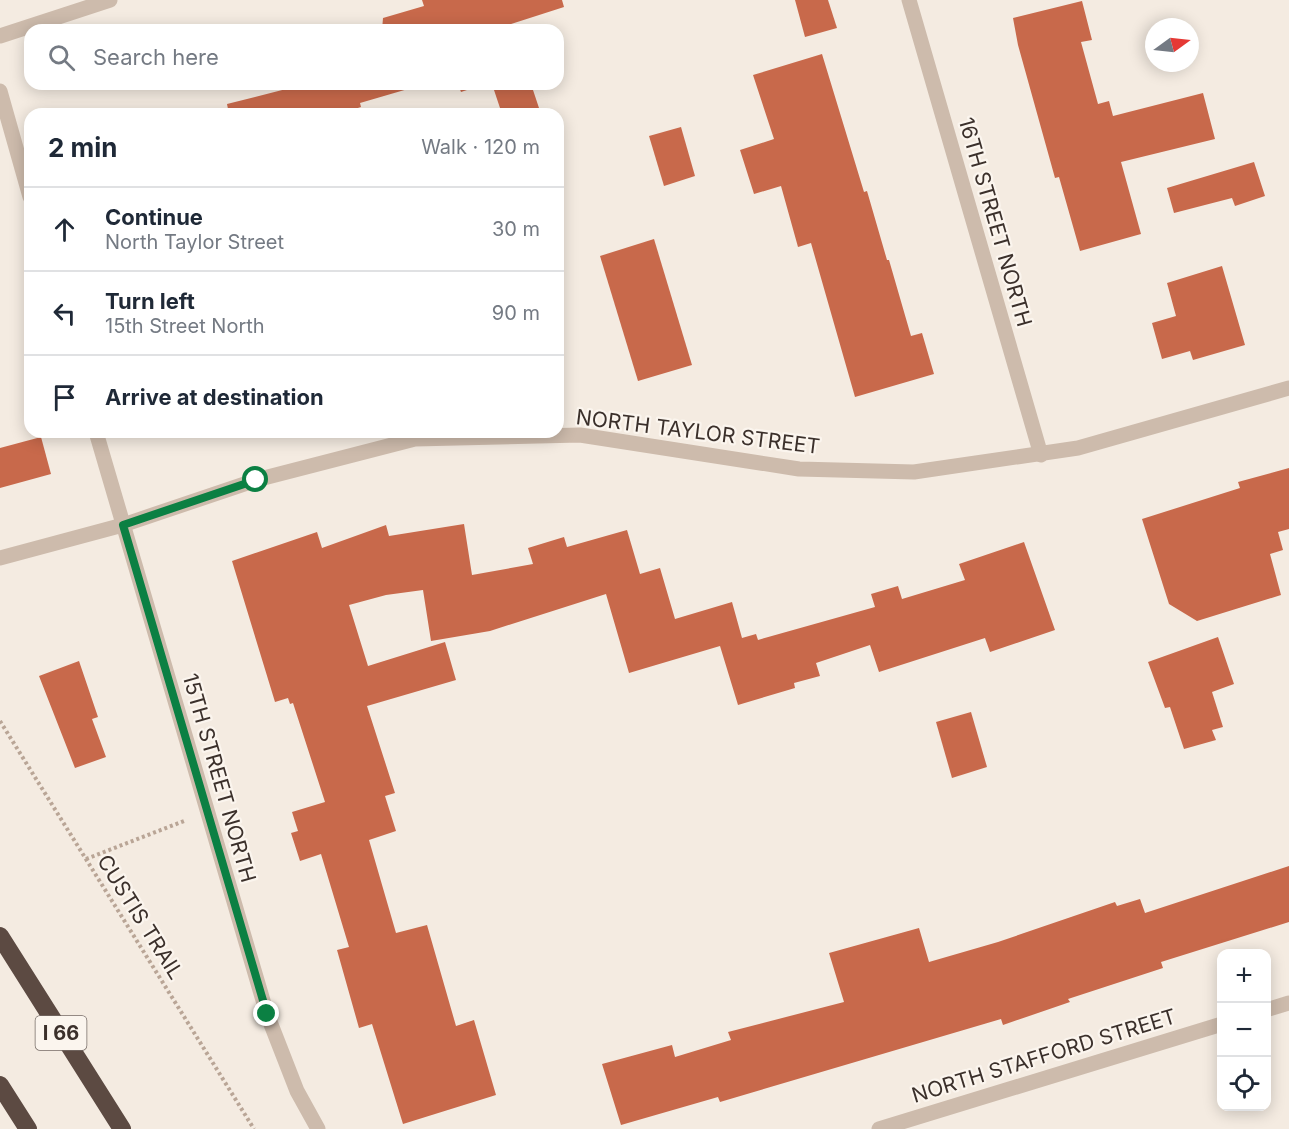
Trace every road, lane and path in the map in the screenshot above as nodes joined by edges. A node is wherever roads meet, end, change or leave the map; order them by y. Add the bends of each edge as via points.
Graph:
1 (110, 0) edge
2 (909, 0) edge
3 (37, 24) edge
4 (24, 28) edge
5 (0, 36) edge
6 (0, 91) edge
7 (24, 176) edge
8 (1289, 388) edge
9 (564, 435) edge
10 (98, 438) edge
11 (415, 438) edge
12 (1041, 455) junction
13 (123, 525) junction
14 (0, 558) edge
15 (0, 721) edge
16 (209, 815) junction
17 (86, 859) junction
18 (0, 936) edge
19 (1289, 1003) edge
20 (1271, 1008) edge
21 (1217, 1025) edge
22 (0, 1085) edge
23 (28, 1129) edge
24 (122, 1129) edge
25 (254, 1129) edge
26 (318, 1129) edge
27 (879, 1129) edge

1 - 3 street
2 - 12 street, 16TH STREET NORTH
4 - 5 street
6 - 7 street
8 - 12 street, NORTH TAYLOR STREET
9 - 12 street, NORTH TAYLOR STREET via 799,469 914,472
10 - 13 street, 15TH STREET NORTH
11 - 13 street, NORTH TAYLOR STREET via 256,480
13 - 14 street, NORTH TAYLOR STREET
13 - 16 street, 15TH STREET NORTH
15 - 17 path, CUSTIS TRAIL
16 - 17 path via 180,822
16 - 26 street, 15TH STREET NORTH via 267,1014 297,1091
17 - 25 path, CUSTIS TRAIL
18 - 24 highway, I 66
19 - 20 street
21 - 27 street, NORTH STAFFORD STREET
22 - 23 highway

